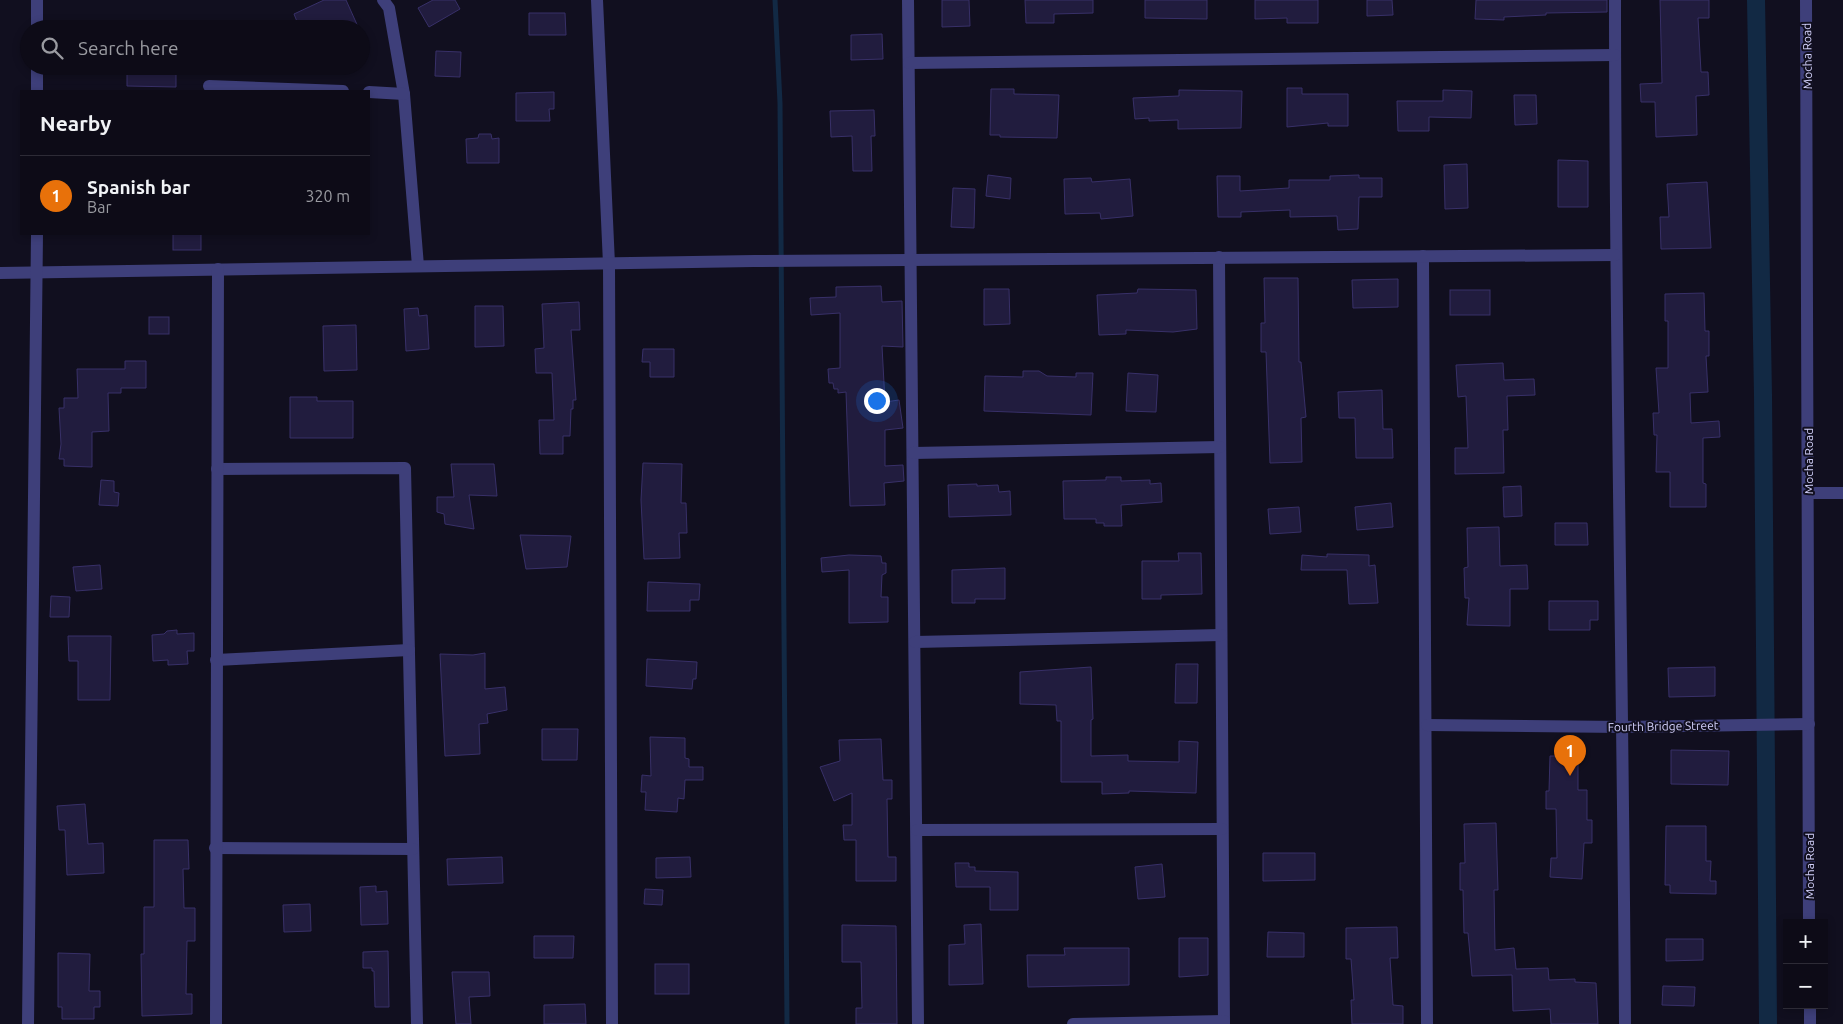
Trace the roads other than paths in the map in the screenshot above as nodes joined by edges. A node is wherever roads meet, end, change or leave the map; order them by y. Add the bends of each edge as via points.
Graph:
1 (37, 0) edge
2 (383, 0) edge
3 (598, 0) edge
4 (908, 0) edge
5 (1615, 0) edge
6 (1806, 0) edge
7 (37, 20) edge
8 (1615, 55) junction
9 (909, 64) junction
10 (37, 75) edge
11 (209, 86) dead end
12 (37, 90) edge
13 (316, 90) edge
14 (370, 92) edge
15 (404, 94) junction
16 (37, 235) edge
17 (1615, 255) junction
18 (1423, 256) junction
19 (1219, 258) junction
20 (911, 260) junction
21 (609, 264) junction
22 (418, 266) junction
23 (218, 269) junction
24 (37, 272) junction
25 (0, 273) edge
26 (1220, 447) junction
27 (913, 453) junction
28 (217, 468) junction
29 (1808, 493) junction
30 (1843, 493) edge
31 (1221, 634) junction
32 (915, 642) junction
33 (409, 650) junction
34 (216, 660) junction
35 (1809, 724) junction
36 (1427, 726) junction
37 (1623, 727) junction
38 (1222, 829) junction
39 (918, 830) junction
40 (215, 848) junction
41 (413, 850) junction
42 (1810, 919) edge
43 (1810, 1009) edge
44 (1224, 1023) edge
45 (28, 1024) edge
46 (216, 1024) edge
47 (417, 1024) edge
48 (612, 1024) edge
49 (918, 1024) edge
50 (1073, 1024) edge
51 (1427, 1024) edge
52 (1625, 1024) edge
53 (1810, 1024) edge

1 - 7 street
2 - 15 street via 389,8
3 - 21 street
4 - 9 street
5 - 8 street
6 - 29 street, Mocha Road
8 - 9 street
8 - 17 street
9 - 20 street
10 - 12 street
11 - 13 street
14 - 15 street
15 - 22 street
16 - 24 street
17 - 18 street
17 - 37 street
18 - 19 street
18 - 36 street
19 - 20 street
19 - 26 street
20 - 21 street
20 - 27 street
21 - 22 street
21 - 48 street
22 - 23 street
23 - 24 street
23 - 28 street
24 - 25 street
24 - 45 street
26 - 27 street
26 - 31 street
27 - 32 street
28 - 33 street via 405,468
28 - 34 street
29 - 30 street
29 - 35 street, Mocha Road
31 - 32 street
31 - 38 street
32 - 39 street
33 - 34 street
33 - 41 street
34 - 40 street
35 - 37 street, Fourth Bridge Street
35 - 42 street, Mocha Road
36 - 37 street, Fourth Bridge Street
36 - 51 street
37 - 52 street
38 - 39 street
38 - 44 street
39 - 49 street
40 - 41 street
40 - 46 street
41 - 47 street
43 - 53 street
44 - 50 street

